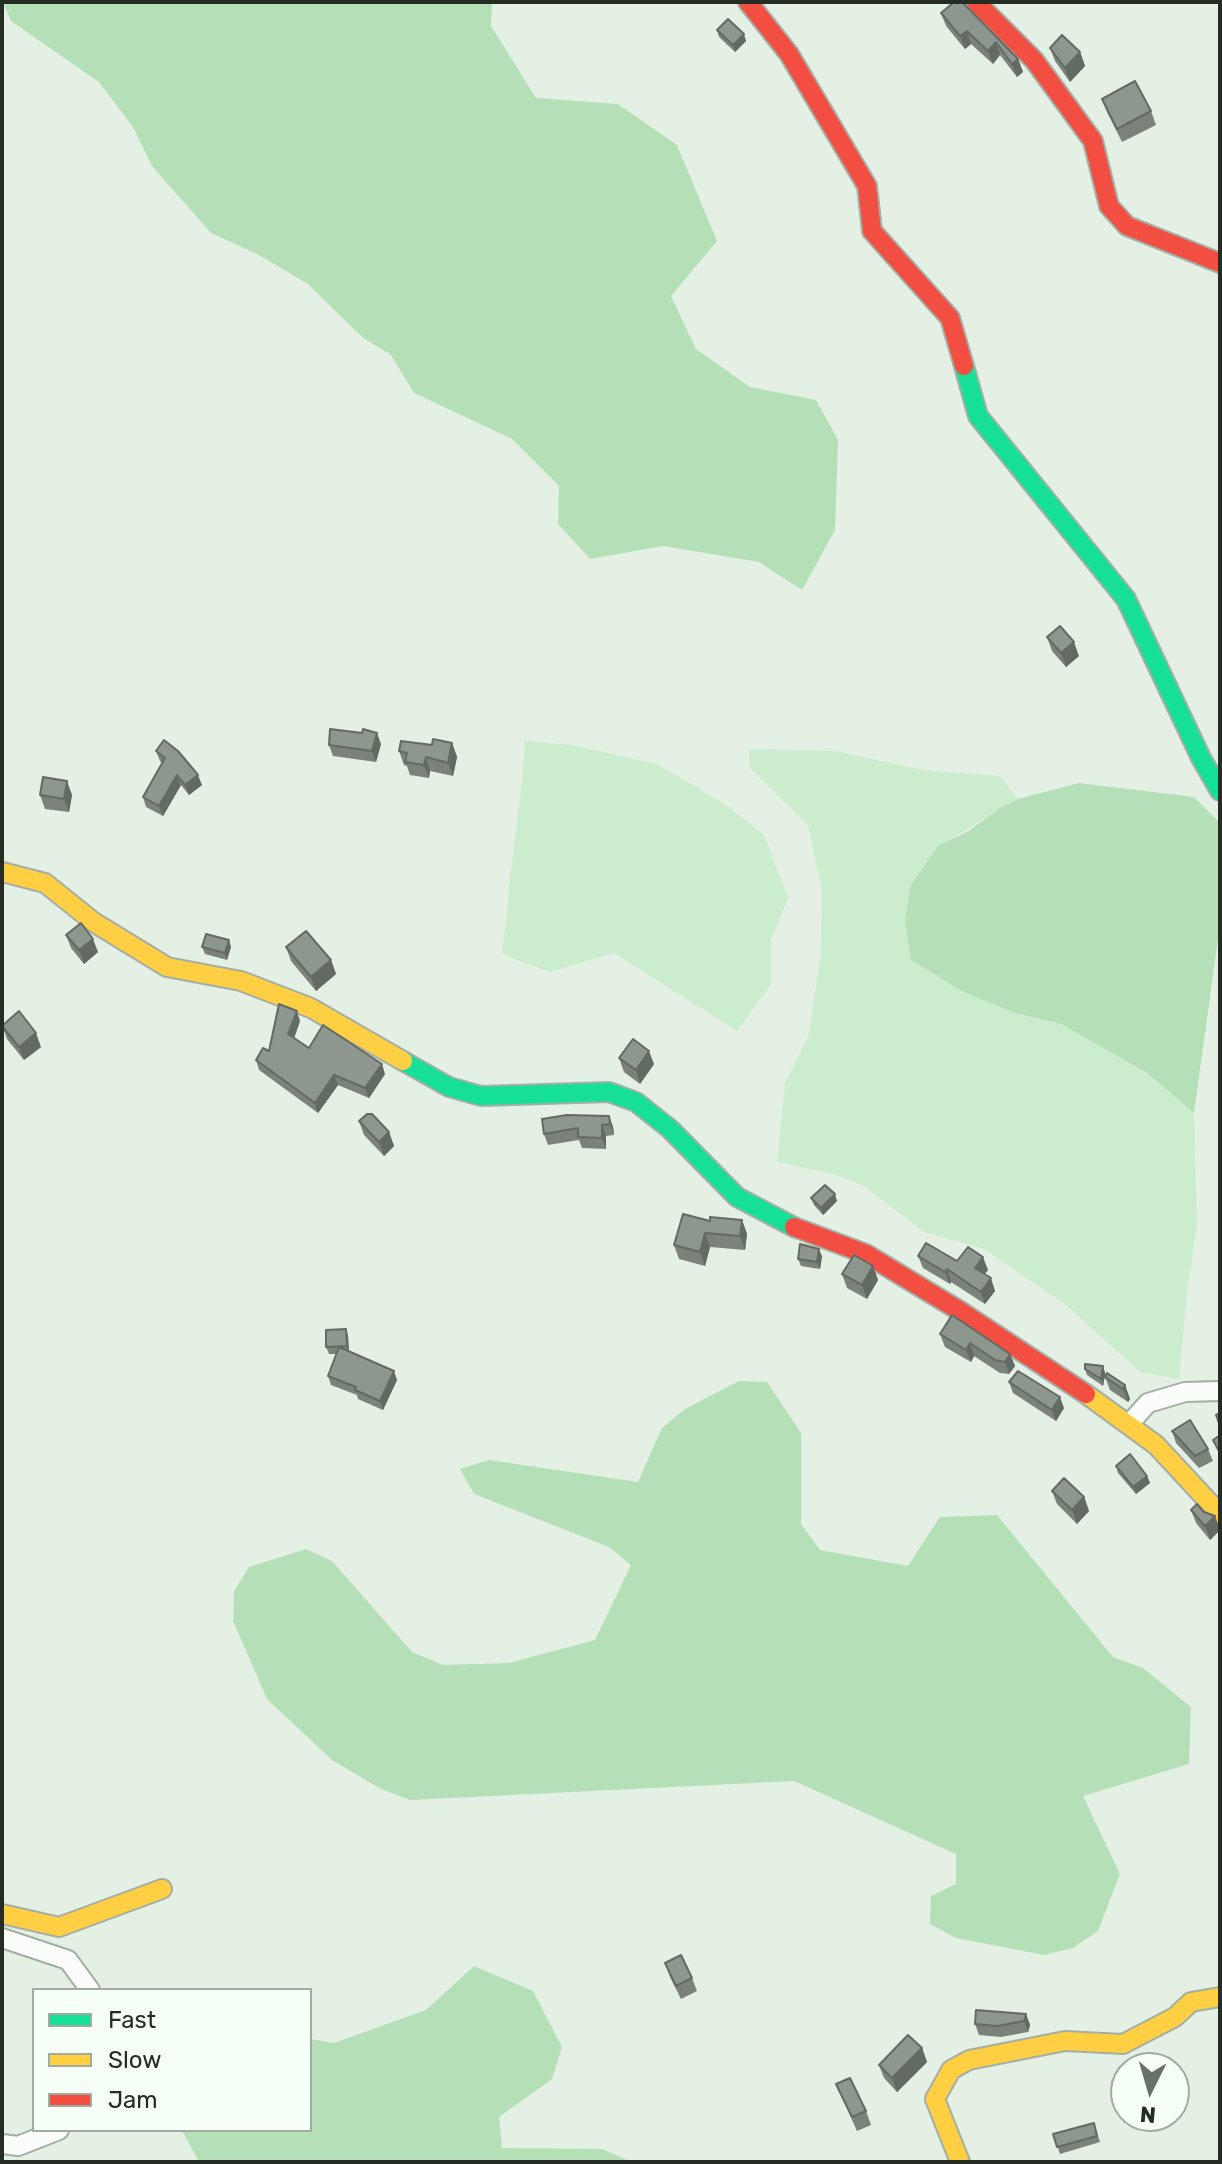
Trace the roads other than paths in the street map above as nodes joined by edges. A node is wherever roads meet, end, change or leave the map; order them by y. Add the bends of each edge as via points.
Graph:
1 (748, 2) edge
2 (976, 2) edge
3 (1220, 263) edge
4 (1220, 791) edge
5 (2, 872) edge
6 (1220, 1391) edge
7 (1129, 1424) junction
8 (1220, 1514) edge
9 (162, 1889) dead end
10 (2, 1914) edge
11 (2, 1938) edge
12 (89, 1988) edge
13 (1220, 1997) edge
14 (54, 2132) edge
15 (2, 2144) edge
16 (960, 2162) edge

1 - 4 main road via 789,54 867,186 872,231 950,318 978,416 1126,599
2 - 3 main road via 1034,60 1093,141 1109,206 1127,226
5 - 7 main road via 45,883 95,923 167,967 241,981 311,1008 449,1087 481,1096 609,1092 636,1102 737,1197 804,1233 866,1254
6 - 7 street via 1185,1392 1148,1403
7 - 8 main road via 1156,1445
9 - 10 main road via 59,1927
11 - 12 street via 68,1960
13 - 16 main road via 1191,2002 1175,2017 1123,2044 1065,2041 969,2060 951,2070 935,2099
14 - 15 street via 18,2146

